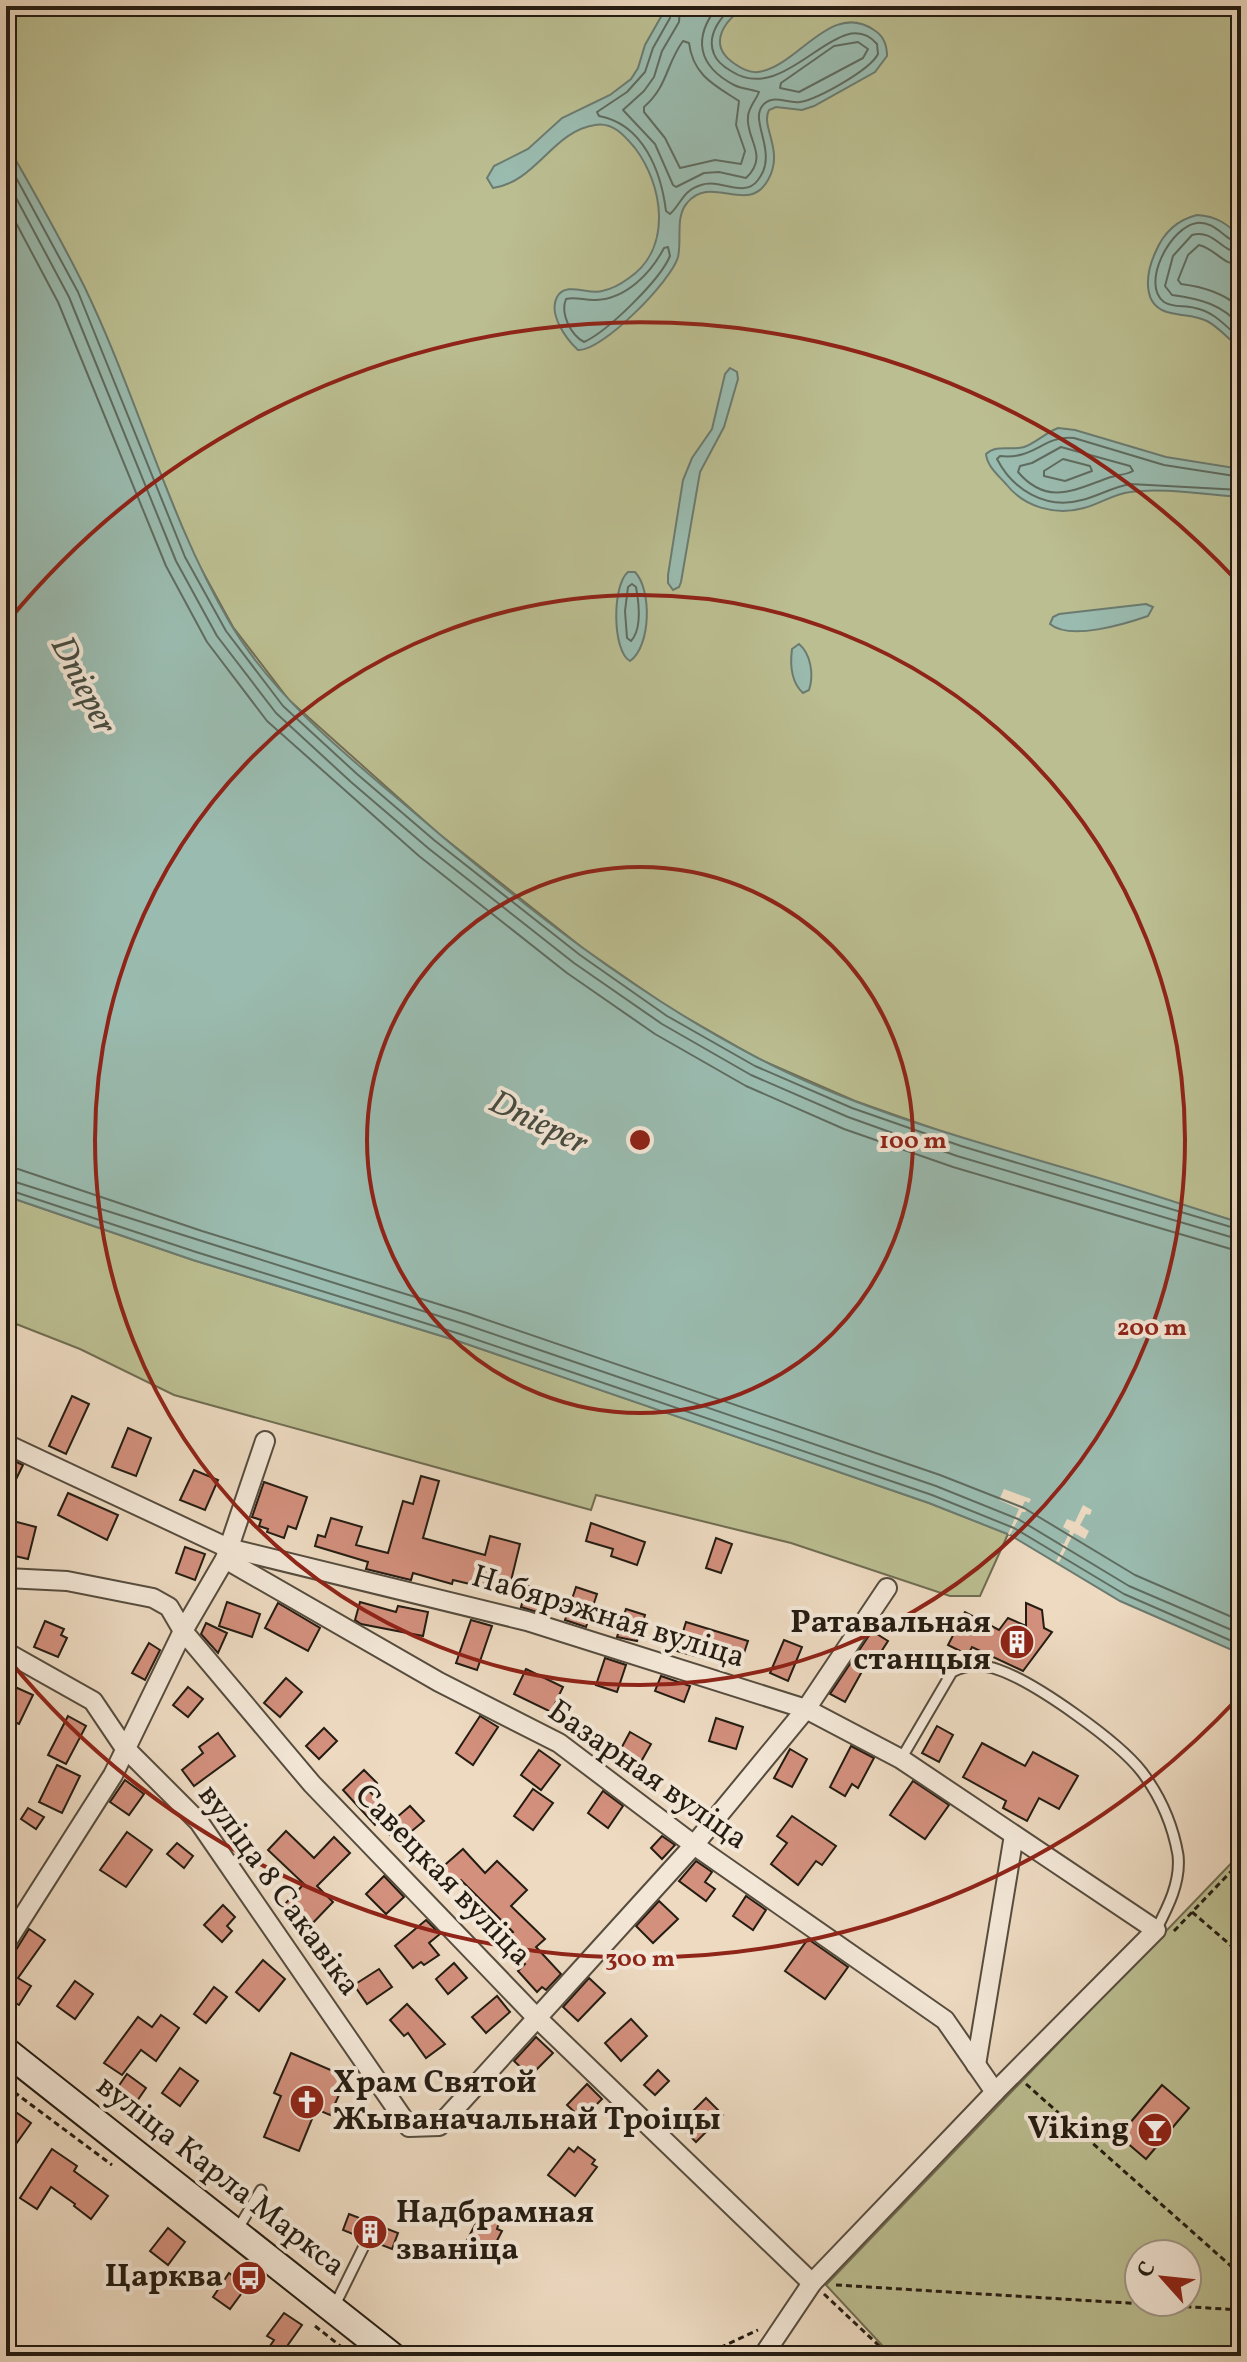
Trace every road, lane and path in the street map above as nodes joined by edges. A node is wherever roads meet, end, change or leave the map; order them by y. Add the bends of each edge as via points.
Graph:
1 (265, 1441) dead end
2 (6, 1444) edge
3 (227, 1553) junction
4 (6, 1578) edge
5 (887, 1588) dead end
6 (183, 1631) junction
7 (6, 1652) edge
8 (806, 1709) junction
9 (124, 1747) junction
10 (901, 1759) junction
11 (1014, 1835) junction
12 (694, 1845) junction
13 (1192, 1912) dead end
14 (1156, 1930) junction
15 (6, 1943) edge
16 (1241, 1954) edge
17 (536, 2017) junction
18 (6, 2051) edge
19 (976, 2065) junction
20 (1026, 2084) dead end
21 (6, 2086) edge
22 (995, 2092) junction
23 (116, 2168) dead end
24 (261, 2190) dead end
25 (236, 2233) junction
26 (367, 2240) dead end
27 (1241, 2275) edge
28 (812, 2283) junction
29 (1241, 2310) edge
30 (321, 2316) junction
31 (353, 2356) edge
32 (392, 2356) edge
33 (763, 2356) edge
34 (890, 2356) edge

1 - 3 street
2 - 3 street, Набярэжная вуліца
3 - 6 street
3 - 8 street, Набярэжная вуліца via 527,1621
3 - 12 street, Базарная вуліца via 439,1682 559,1743
4 - 6 street, Савецкая вуліца via 67,1581 153,1598 169,1607
5 - 8 street
6 - 9 street
6 - 17 street, Савецкая вуліца via 312,1784
7 - 9 street, вуліца 8 Сакавіка via 93,1701
8 - 10 street, Набярэжная вуліца
8 - 12 street
9 - 15 street via 113,1775
9 - 17 street, вуліца 8 Сакавіка via 199,1822 409,2127 439,2126
10 - 11 street, Набярэжная вуліца
10 - 14 lane via 952,1672 965,1666 996,1669 1028,1683 1113,1743 1142,1771 1166,1810 1178,1857 1174,1895
11 - 14 street, Набярэжная вуліца
11 - 19 street
12 - 17 street
12 - 19 street, Базарная вуліца via 945,2020
13 - 16 path
14 - 22 street
17 - 28 street, Савецкая вуліца
18 - 25 main road, вуліца Карла Маркса
19 - 22 street, Базарная вуліца
20 - 27 path
21 - 23 path
22 - 28 street
24 - 25 lane
25 - 30 main road, вуліца Карла Маркса
26 - 30 lane
28 - 29 path
28 - 33 street
28 - 34 path
30 - 31 path
30 - 32 main road, вуліца Карла Маркса

